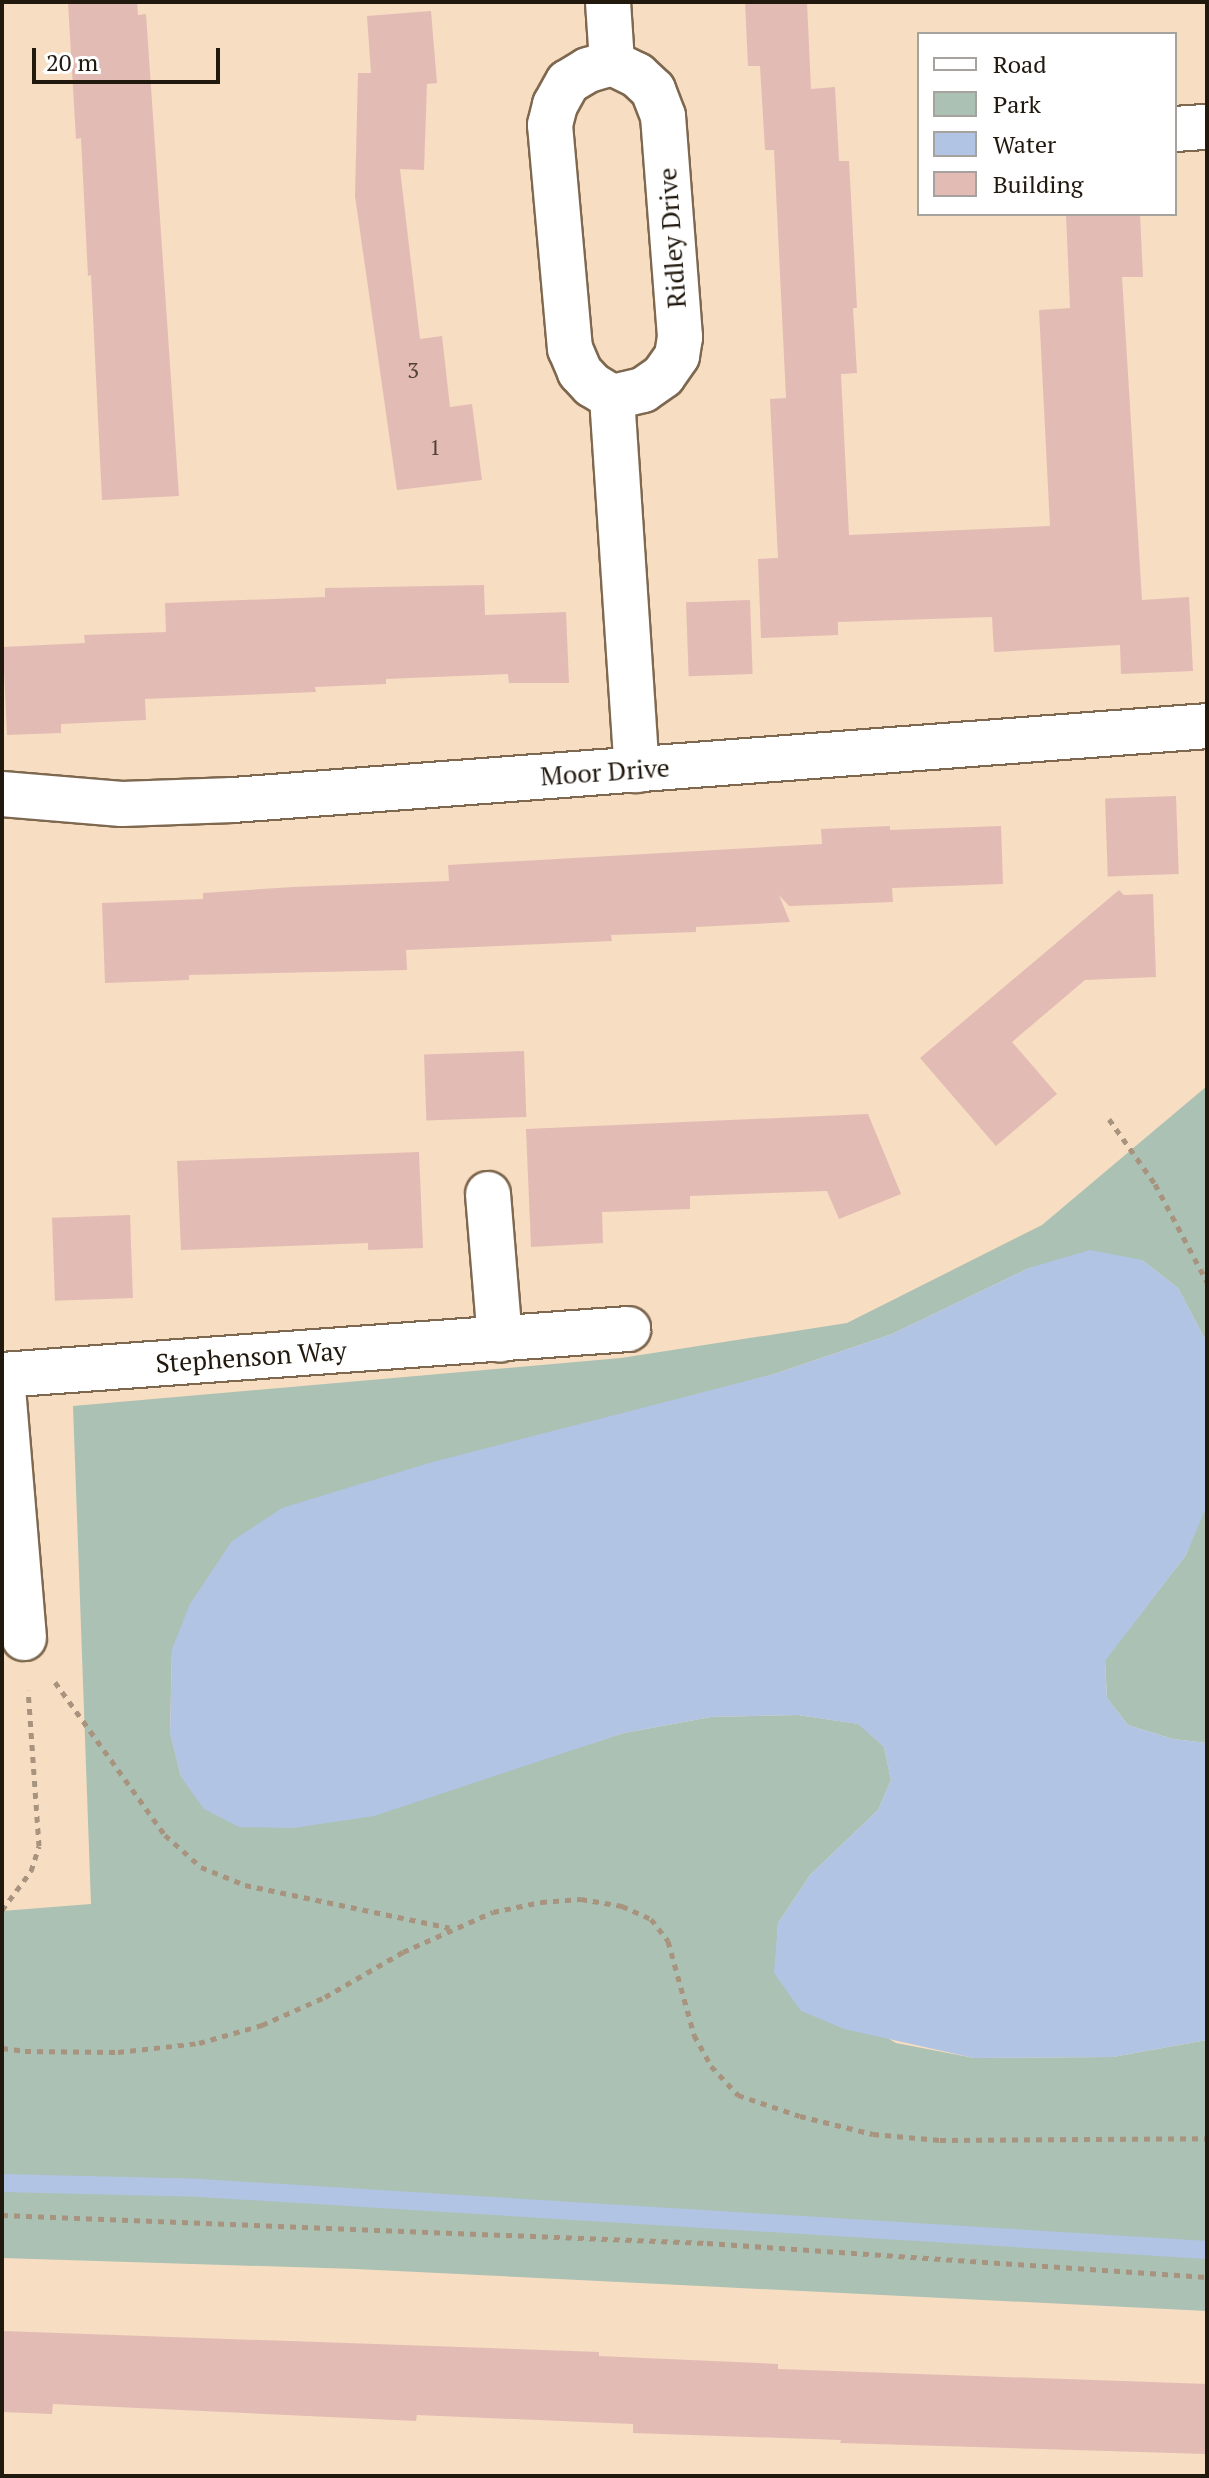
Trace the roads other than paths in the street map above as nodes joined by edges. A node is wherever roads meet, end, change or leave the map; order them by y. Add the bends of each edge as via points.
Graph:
1 (608, 2) edge
2 (612, 63) junction
3 (1207, 127) edge
4 (1177, 129) edge
5 (612, 397) junction
6 (1207, 726) edge
7 (637, 770) junction
8 (2, 794) edge
9 (488, 1194) dead end
10 (628, 1329) dead end
11 (500, 1340) junction
12 (2, 1375) edge
13 (24, 1638) road end

1 - 2 street
2 - 5 street via 568,82 550,125 570,349 580,372
2 - 5 street, Ridley Drive via 653,90 663,116 680,337 677,356 663,376 643,390
3 - 4 street
5 - 7 street
6 - 7 street, Moor Drive
7 - 8 street, Moor Drive via 233,800 122,804
9 - 11 street
10 - 11 street, Stephenson Way
11 - 12 street, Stephenson Way
12 - 13 street, Stephenson Way

